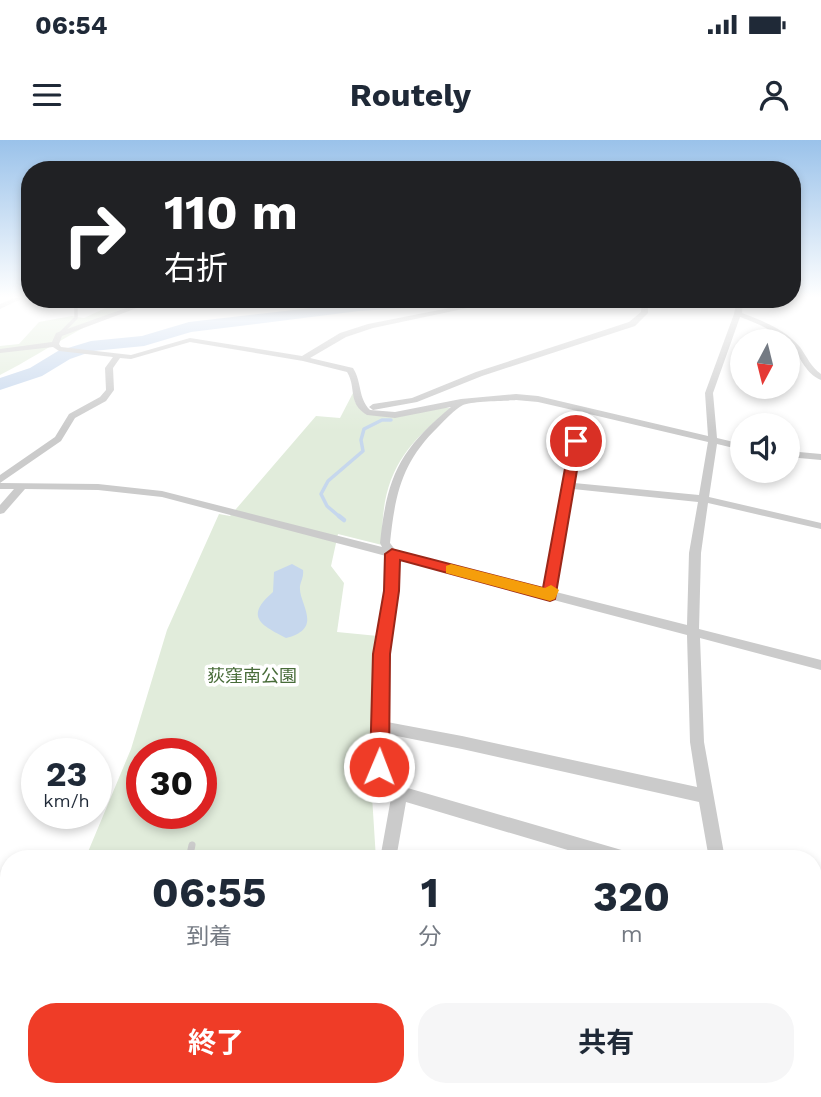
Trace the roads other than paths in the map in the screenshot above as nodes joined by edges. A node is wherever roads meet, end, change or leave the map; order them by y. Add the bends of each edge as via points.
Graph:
1 (185, 342) edge
2 (198, 342) edge
3 (331, 342) edge
4 (578, 342) edge
5 (728, 342) edge
6 (791, 342) edge
7 (55, 344) joint
8 (0, 351) edge
9 (117, 357) junction
10 (303, 359) junction
11 (821, 378) edge
12 (461, 402) junction
13 (362, 408) junction
14 (582, 410) junction
15 (713, 442) junction
16 (730, 445) edge
17 (800, 455) edge
18 (821, 457) edge
19 (0, 480) edge
20 (566, 485) junction
21 (0, 486) edge
22 (22, 487) junction
23 (704, 499) junction
24 (0, 511) edge
25 (821, 526) edge
26 (392, 554) junction
27 (550, 595) junction
28 (693, 632) junction
29 (821, 665) edge
30 (380, 727) junction
31 (400, 793) junction
32 (706, 796) junction
33 (192, 845) dead end
34 (191, 850) edge
35 (390, 850) edge
36 (594, 850) edge
37 (715, 850) edge

1 - 9 street via 147,354
2 - 10 street
3 - 10 street
4 - 13 street via 414,400
5 - 15 street via 709,393
6 - 11 street via 809,371
7 - 8 street
7 - 9 street via 59,349
9 - 19 street via 109,369 110,390 103,399 72,416 58,439
10 - 13 street via 349,370
12 - 13 street via 394,415
12 - 14 street via 516,397
12 - 26 street via 423,433 399,467 388,499 384,543
14 - 15 street
14 - 20 street
15 - 16 street
15 - 23 street
17 - 18 street
20 - 23 street
20 - 27 street
21 - 22 street
22 - 24 street
22 - 26 street via 98,487 162,494
23 - 25 street
23 - 28 street via 695,553
26 - 27 street
26 - 30 street
27 - 28 street
28 - 29 street
28 - 32 street via 697,742
30 - 31 street via 379,787
30 - 32 street
31 - 35 street
31 - 36 street
32 - 37 street
33 - 34 lane

